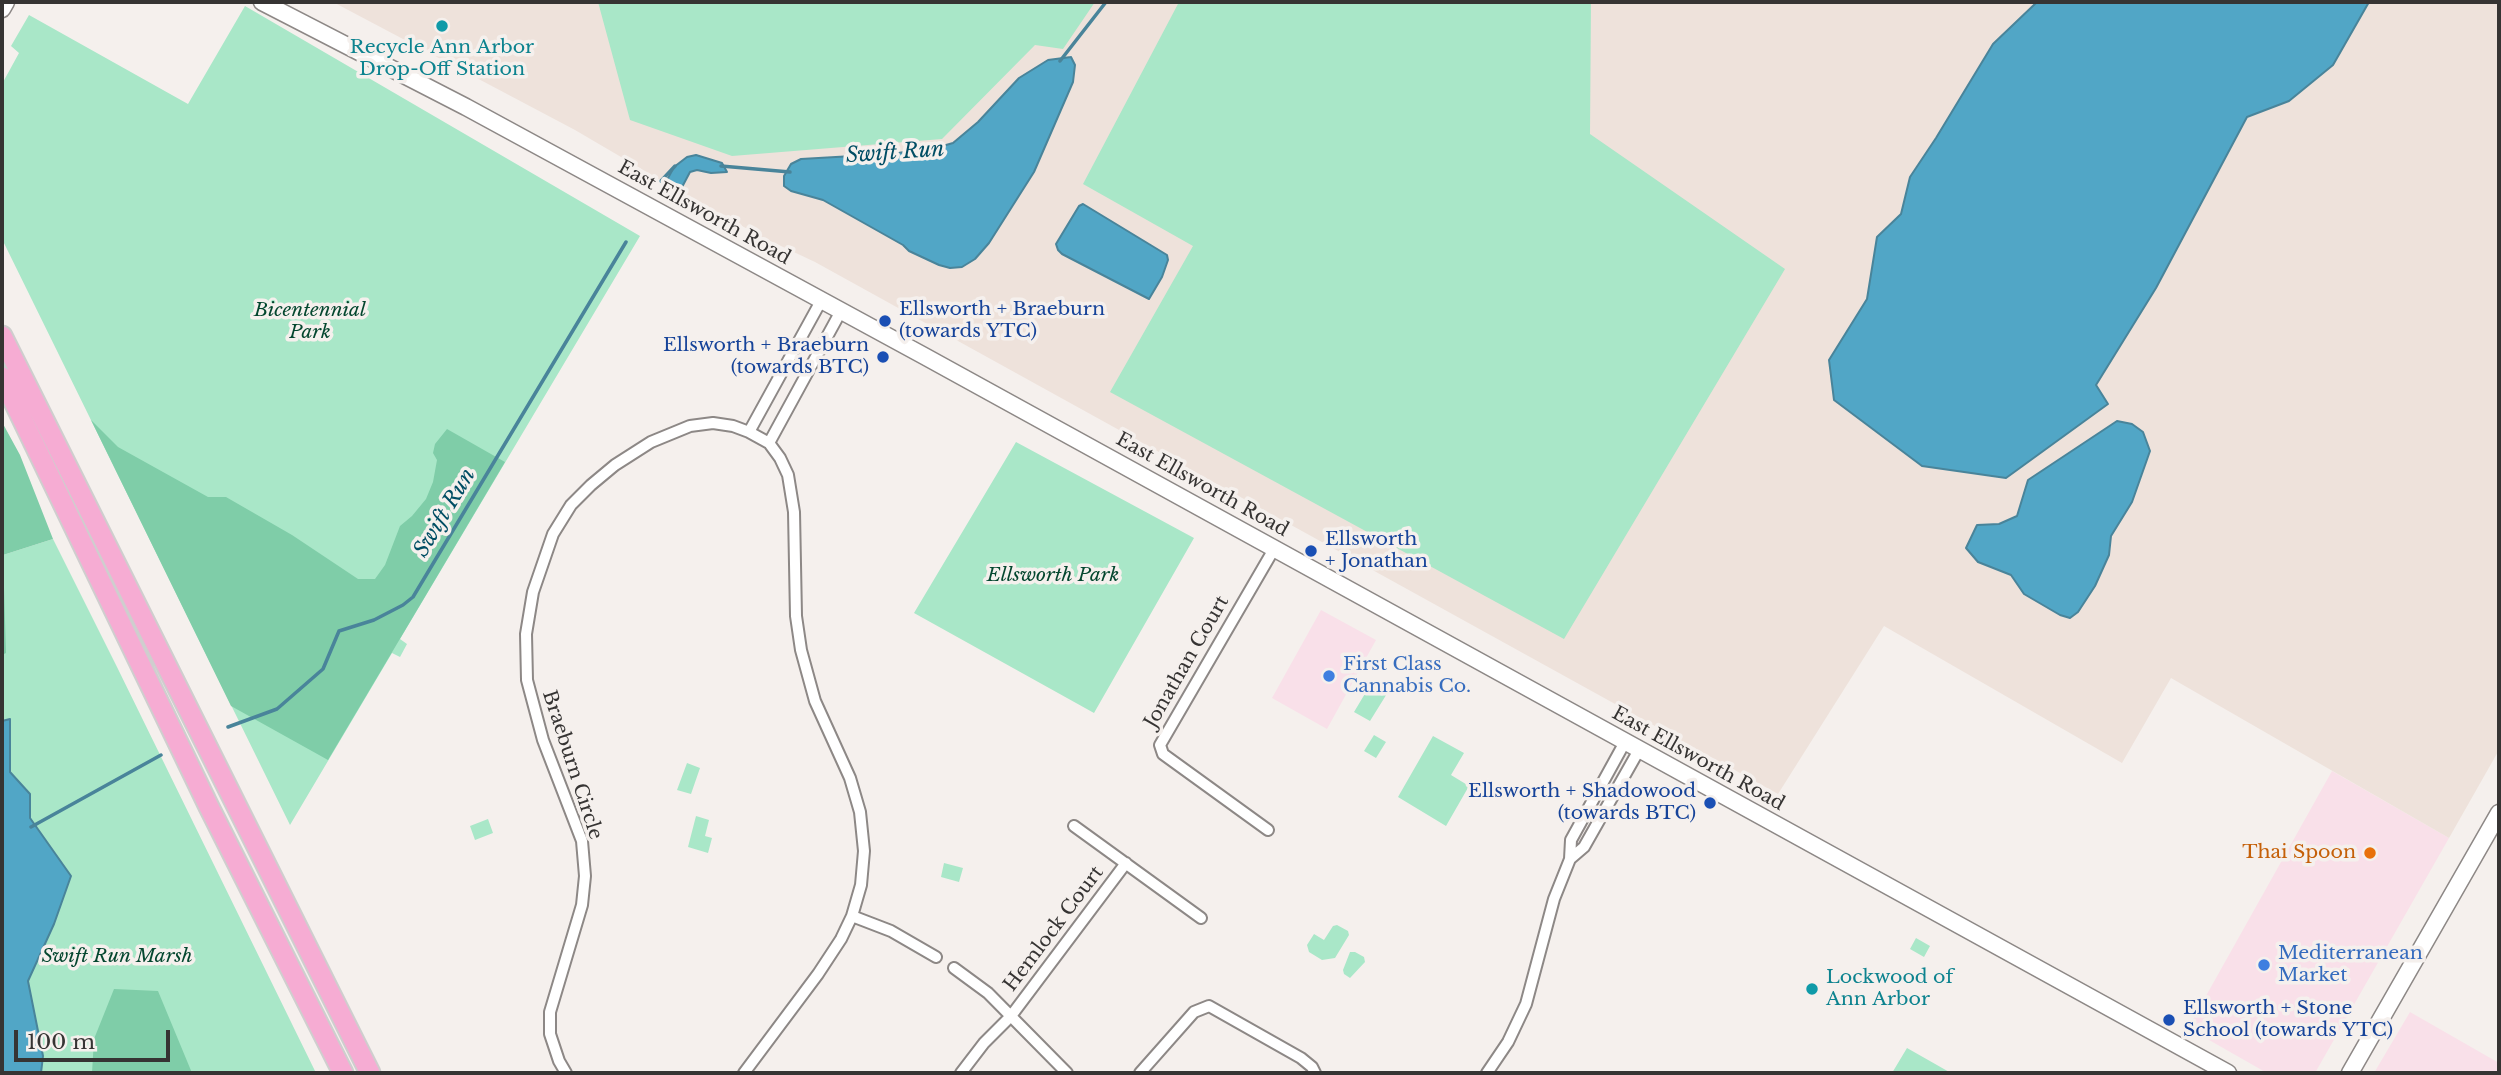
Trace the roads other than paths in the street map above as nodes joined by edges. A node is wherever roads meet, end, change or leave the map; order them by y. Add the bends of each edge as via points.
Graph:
1 (6, 2) edge
2 (262, 2) edge
3 (2, 9) edge
4 (821, 301) junction
5 (841, 311) junction
6 (2, 336) edge
7 (2, 377) edge
8 (749, 432) junction
9 (769, 443) junction
10 (1274, 549) junction
11 (1632, 746) junction
12 (2499, 813) edge
13 (1074, 826) dead end
14 (1268, 830) dead end
15 (1570, 859) junction
16 (1126, 863) junction
17 (852, 916) junction
18 (1201, 918) dead end
19 (936, 957) dead end
20 (954, 968) dead end
21 (1011, 1016) junction
22 (343, 1073) edge
23 (370, 1073) edge
24 (566, 1073) edge
25 (744, 1073) edge
26 (961, 1073) edge
27 (1067, 1073) edge
28 (1140, 1073) edge
29 (1315, 1073) edge
30 (1487, 1073) edge
31 (2228, 1073) edge
32 (2350, 1073) edge

1 - 3 main road
2 - 4 main road, East Ellsworth Road via 466,107
4 - 5 main road, East Ellsworth Road
4 - 8 street
5 - 9 street
5 - 10 main road, East Ellsworth Road
6 - 23 highway
7 - 22 highway
8 - 9 street, Braeburn Circle
8 - 24 street, Braeburn Circle via 713,423 690,426 650,442 615,464 571,505 553,534 533,592 526,634 527,680 543,740 582,841 585,876 582,905 550,1012 550,1034
9 - 17 street via 788,475 792,493 796,616 805,669 860,812 863,870
10 - 11 main road, East Ellsworth Road
10 - 14 street, Jonathan Court via 1160,745 1163,754
11 - 15 street via 1584,848
11 - 15 street via 1571,840
11 - 31 main road, East Ellsworth Road
12 - 32 main road
13 - 16 street, Hemlock Court
15 - 30 street via 1526,1004
16 - 18 street, Hemlock Court
16 - 21 street, Hemlock Court
17 - 19 street via 891,931
17 - 25 street via 830,958
20 - 21 street
21 - 26 street, Hemlock Court
21 - 27 street
28 - 29 street via 1194,1012 1209,1006 1301,1058

